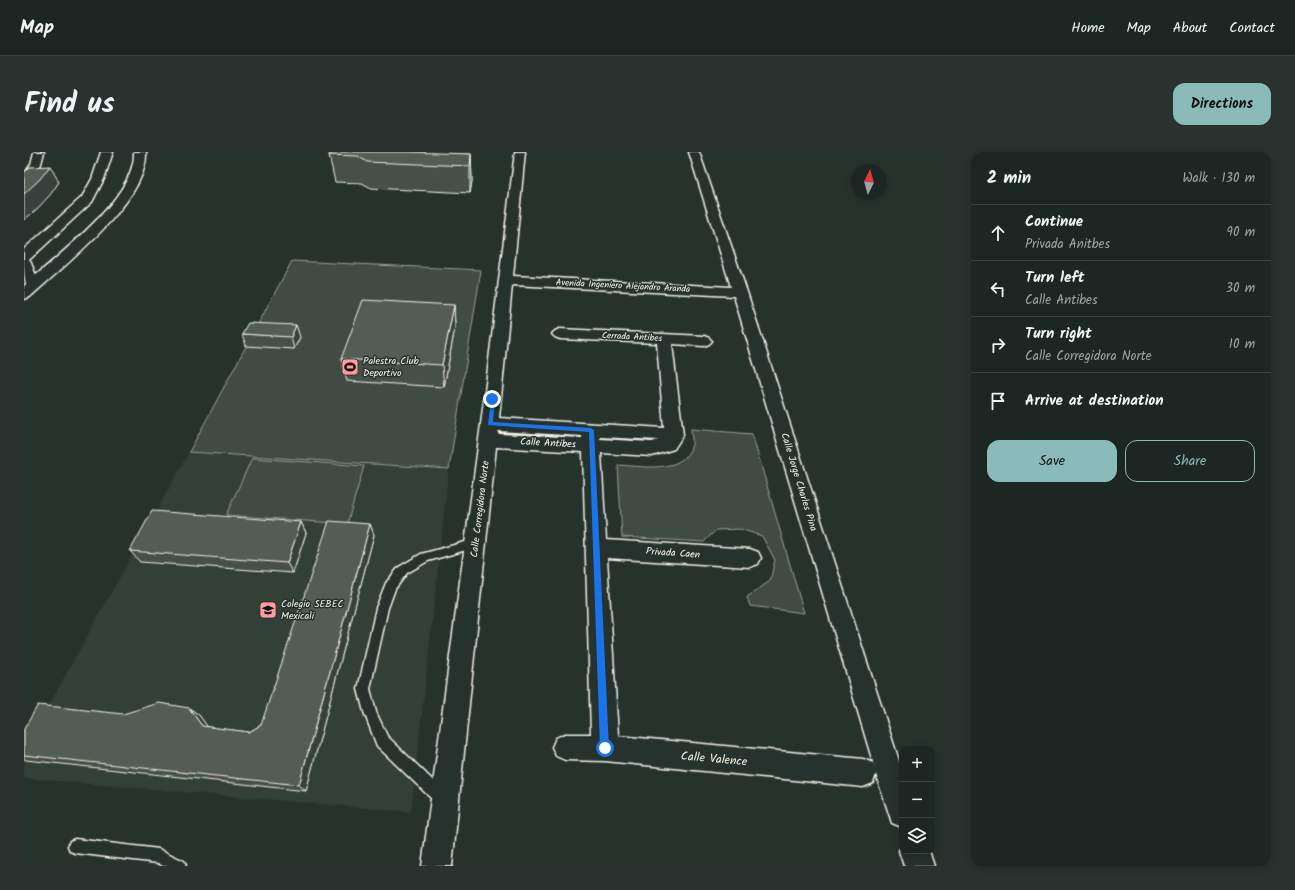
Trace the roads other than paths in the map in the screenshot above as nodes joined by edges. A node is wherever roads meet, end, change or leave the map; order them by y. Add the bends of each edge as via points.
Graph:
1 (107, 152) edge
2 (140, 152) edge
3 (520, 152) edge
4 (694, 152) edge
5 (38, 157) edge
6 (24, 164) edge
7 (24, 184) edge
8 (24, 257) edge
9 (24, 263) edge
10 (505, 280) junction
11 (28, 290) edge
12 (740, 292) junction
13 (560, 334) dead end
14 (664, 339) junction
15 (704, 341) dead end
16 (489, 432) junction
17 (591, 437) junction
18 (476, 543) junction
19 (596, 548) junction
20 (750, 558) dead end
21 (565, 747) dead end
22 (605, 748) junction
23 (863, 773) dead end
24 (445, 802) junction
25 (899, 803) edge
26 (75, 846) dead end
27 (915, 854) edge
28 (179, 866) edge
29 (437, 866) edge
30 (918, 866) edge

1 - 8 main road via 98,179 87,199
2 - 11 main road via 140,164 121,200 85,238
3 - 10 street, Calle Corregidora Norte
4 - 12 street, Calle Jorge Charles Pina
5 - 6 street
5 - 7 street
9 - 11 street
10 - 12 street, Avenida Ingeniero Alejandro Aranda
10 - 16 street, Calle Corregidora Norte
12 - 25 street, Calle Jorge Charles Pina
13 - 14 street, Cerrada Antibes
14 - 15 street, Cerrada Antibes
14 - 17 street, Calle Antibes via 674,435 668,444 652,449
16 - 17 street, Calle Antibes
16 - 18 street, Calle Corregidora Norte
17 - 19 street
18 - 24 street, Calle Corregidora Norte
18 - 24 lane via 425,557 403,570 390,586 382,608 364,689 382,741
19 - 20 street, Privada Caen
19 - 22 street
21 - 22 street, Calle Valence
22 - 23 street, Calle Valence
24 - 29 street, Calle Corregidora Norte
26 - 28 lane via 159,856
27 - 30 street

